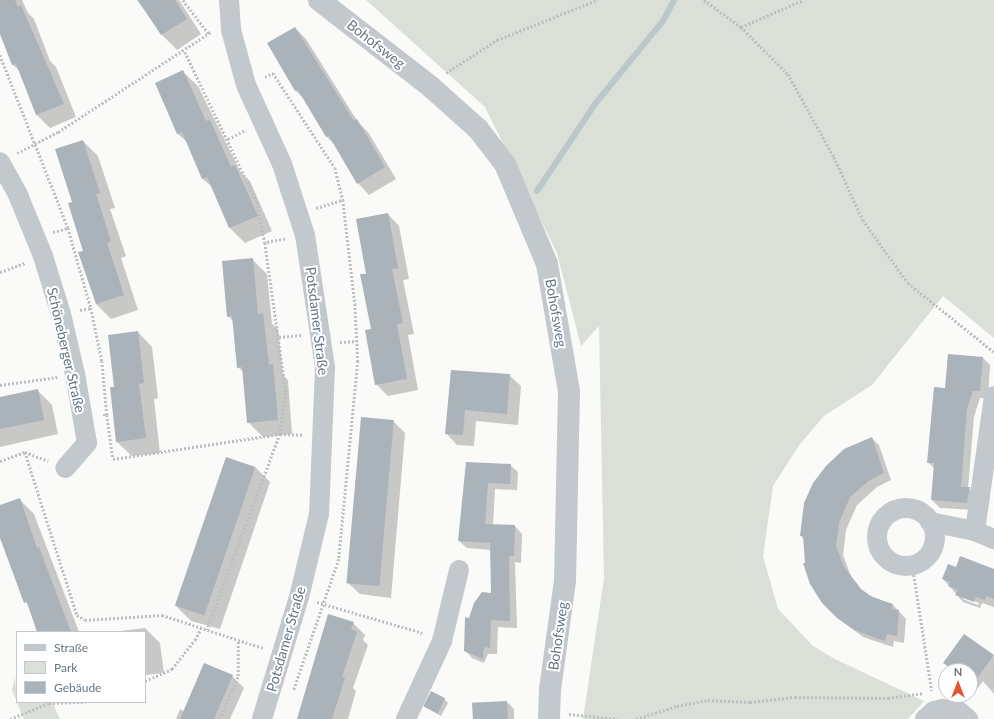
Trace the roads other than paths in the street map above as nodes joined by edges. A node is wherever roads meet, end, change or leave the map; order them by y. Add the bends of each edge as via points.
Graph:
1 (229, 0) edge
2 (319, 0) edge
3 (6, 158) edge
4 (994, 396) edge
5 (65, 468) road end
6 (930, 522) junction
7 (975, 531) junction
8 (994, 539) edge
9 (459, 570) dead end
10 (930, 707) edge
11 (549, 716) edge
12 (262, 719) edge
13 (406, 719) edge
14 (968, 719) edge

1 - 12 street, Potsdamer Straße via 231,30 246,85 282,164 304,235 322,337 325,398 319,514 299,597
2 - 11 street, Bohofsweg via 431,87 478,129 505,164 547,264 569,391 565,581
3 - 5 street, Schöneberger Straße via 43,256 61,314 75,374 87,443
4 - 7 street
6 - 6 street via 915,510 906,508 888,515 878,530 879,549 884,557 900,566 910,566 927,558 932,549 934,530
6 - 7 street
7 - 8 street
9 - 13 street via 442,641
10 - 14 street via 952,709

